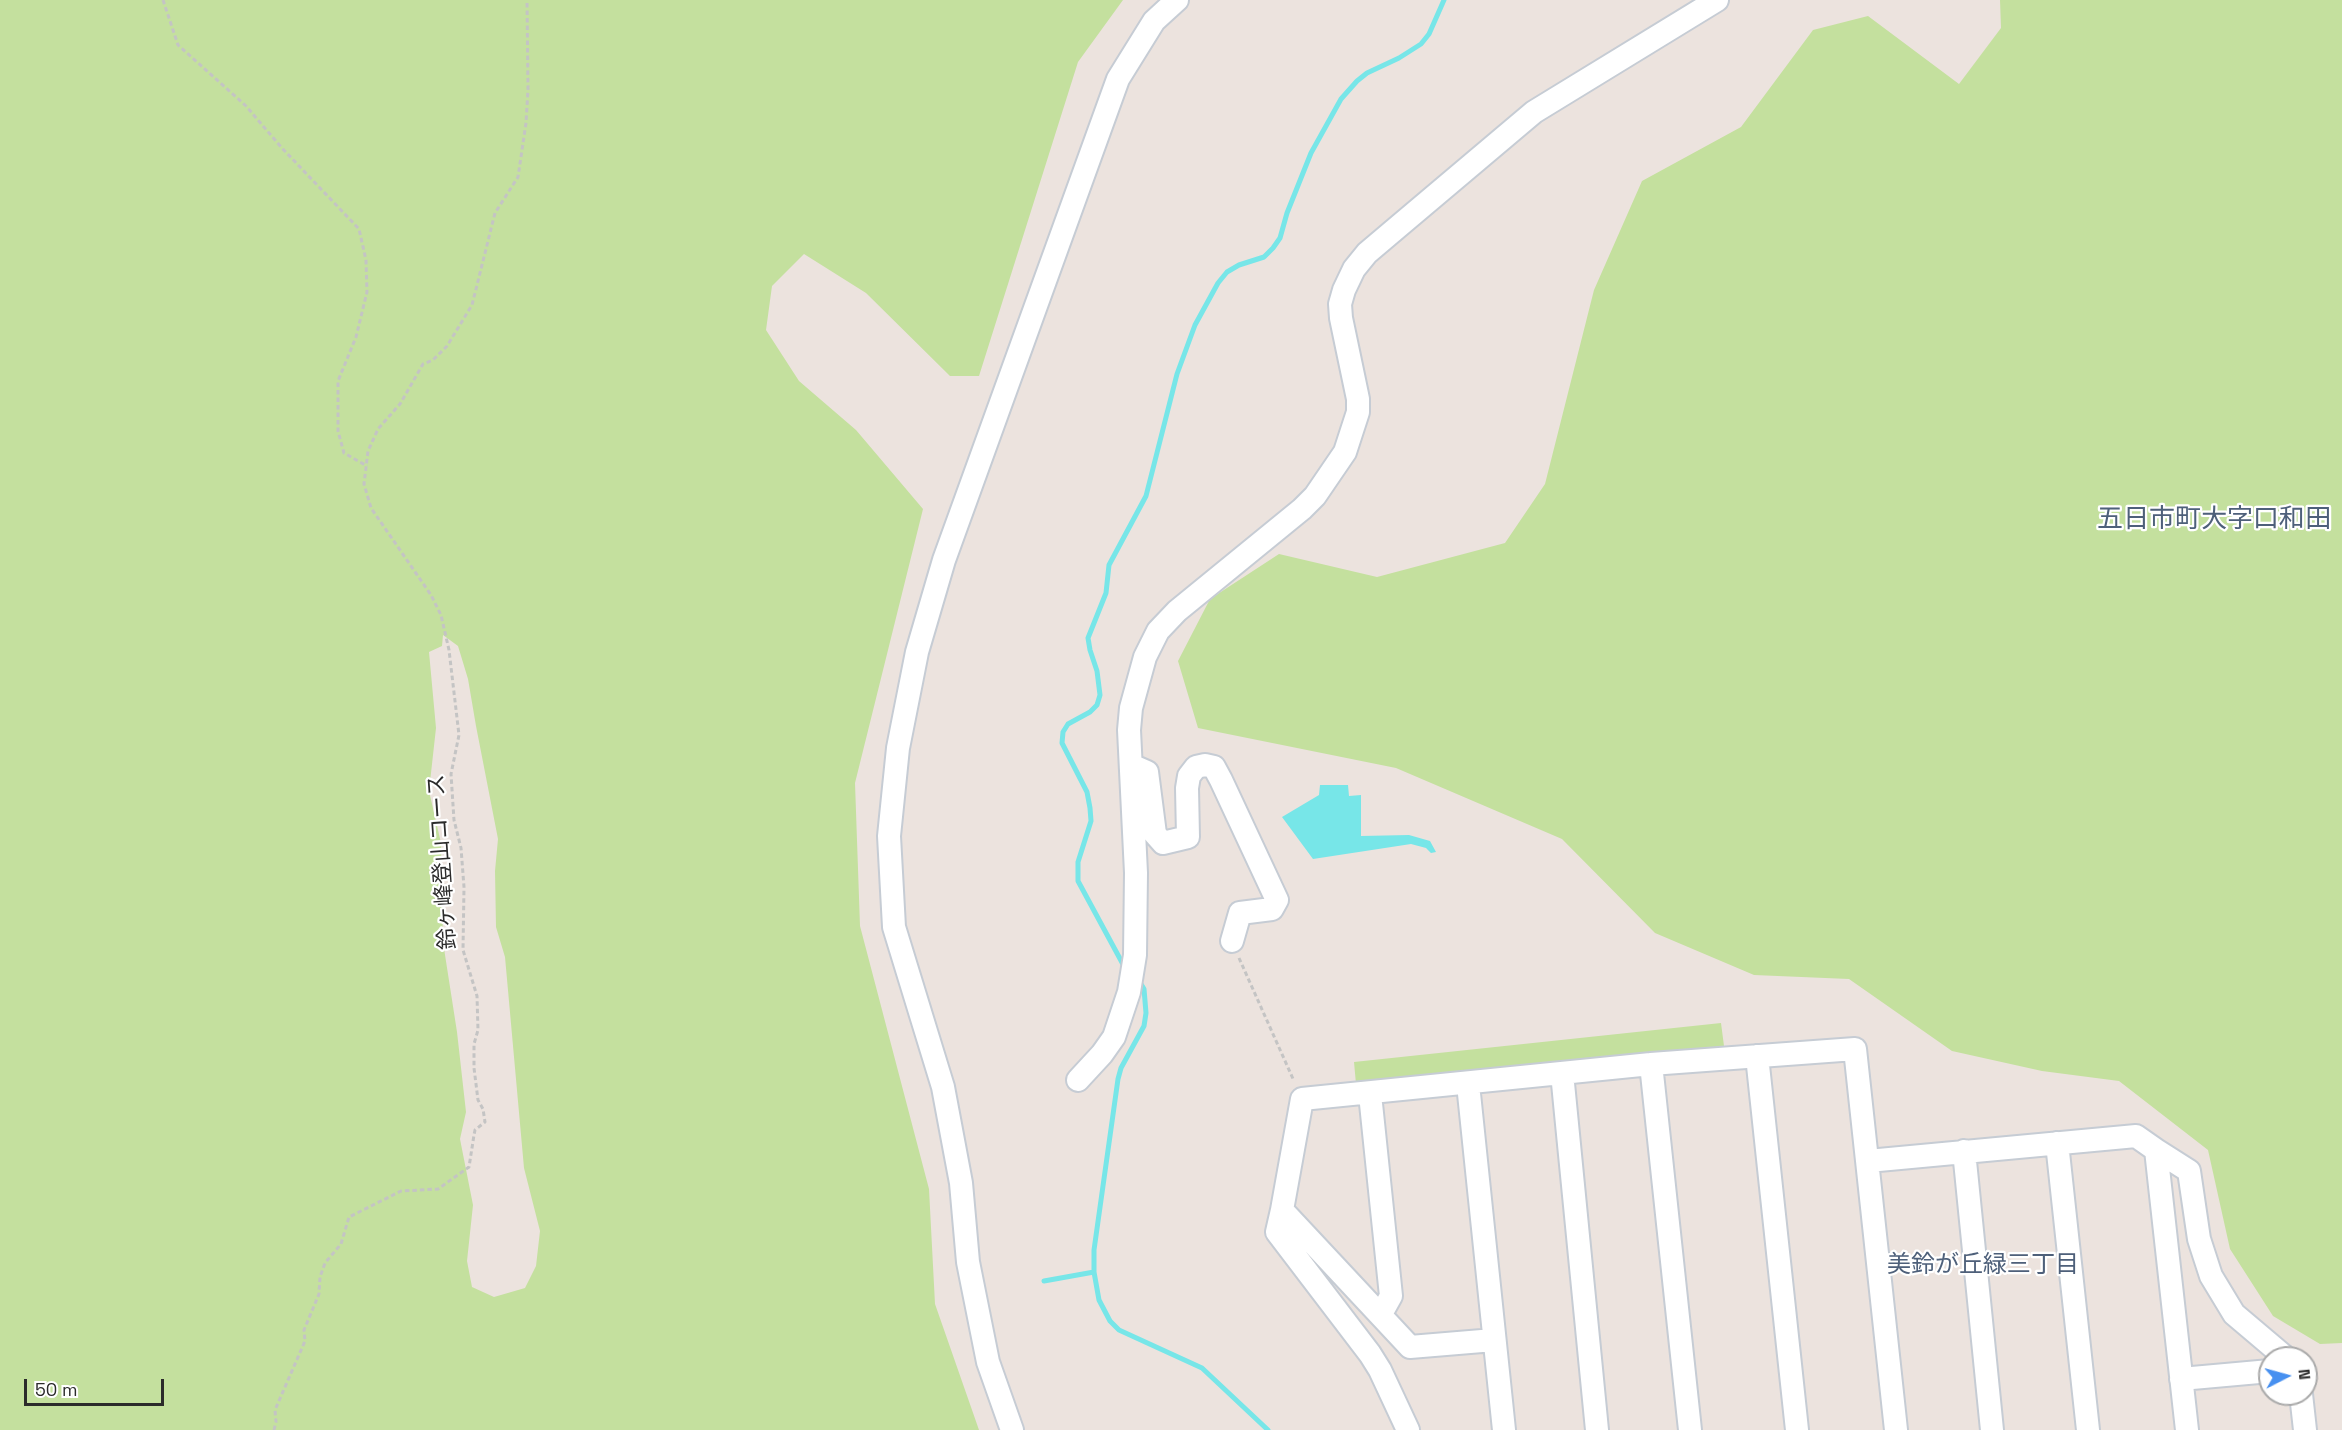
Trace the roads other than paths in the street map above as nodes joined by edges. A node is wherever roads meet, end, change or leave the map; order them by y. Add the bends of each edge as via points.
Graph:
1 (1177, 0) edge
2 (1717, 0) edge
3 (1131, 765) junction
4 (1232, 941) road end
5 (1757, 1056) junction
6 (1651, 1064) junction
7 (1562, 1073) junction
8 (1078, 1080) dead end
9 (1468, 1084) junction
10 (1370, 1094) junction
11 (2057, 1143) junction
12 (2156, 1150) junction
13 (1964, 1151) junction
14 (1868, 1161) junction
15 (1282, 1210) junction
16 (1381, 1314) junction
17 (1494, 1340) junction
18 (2272, 1346) edge
19 (2258, 1372) edge
20 (2181, 1378) junction
21 (2302, 1406) edge
22 (1012, 1430) edge
23 (1408, 1430) edge
24 (1504, 1430) edge
25 (1597, 1430) edge
26 (1690, 1430) edge
27 (1797, 1430) edge
28 (1896, 1430) edge
29 (1992, 1430) edge
30 (2088, 1430) edge
31 (2187, 1430) edge
32 (2305, 1430) edge

1 - 22 street via 1154,21 1118,79 944,560 917,652 898,748 889,836 894,927 943,1087 961,1183 968,1262 988,1362
2 - 3 street via 1534,112 1360,261 1340,304 1358,405 1345,452 1302,509 1189,600 1158,631 1145,657 1131,708
3 - 4 street via 1148,772 1155,834 1163,843 1188,837 1190,776 1196,767 1214,767 1278,900 1272,909 1240,913
3 - 8 street via 1135,955 1114,1036
5 - 6 street
5 - 14 street via 1855,1049
5 - 27 street
6 - 7 street
6 - 26 street
7 - 9 street
7 - 25 street
9 - 10 street
9 - 17 street
10 - 15 street via 1302,1099
10 - 16 street via 1391,1296
11 - 12 street via 2136,1136
11 - 13 street
11 - 30 street
12 - 18 street via 2188,1171 2199,1239 2211,1276 2234,1314
12 - 20 street
13 - 14 street
13 - 29 street
14 - 28 street
15 - 16 street
15 - 23 street via 1277,1232 1370,1354
16 - 17 street via 1410,1347
17 - 24 street
19 - 20 street
20 - 31 street
21 - 32 street

